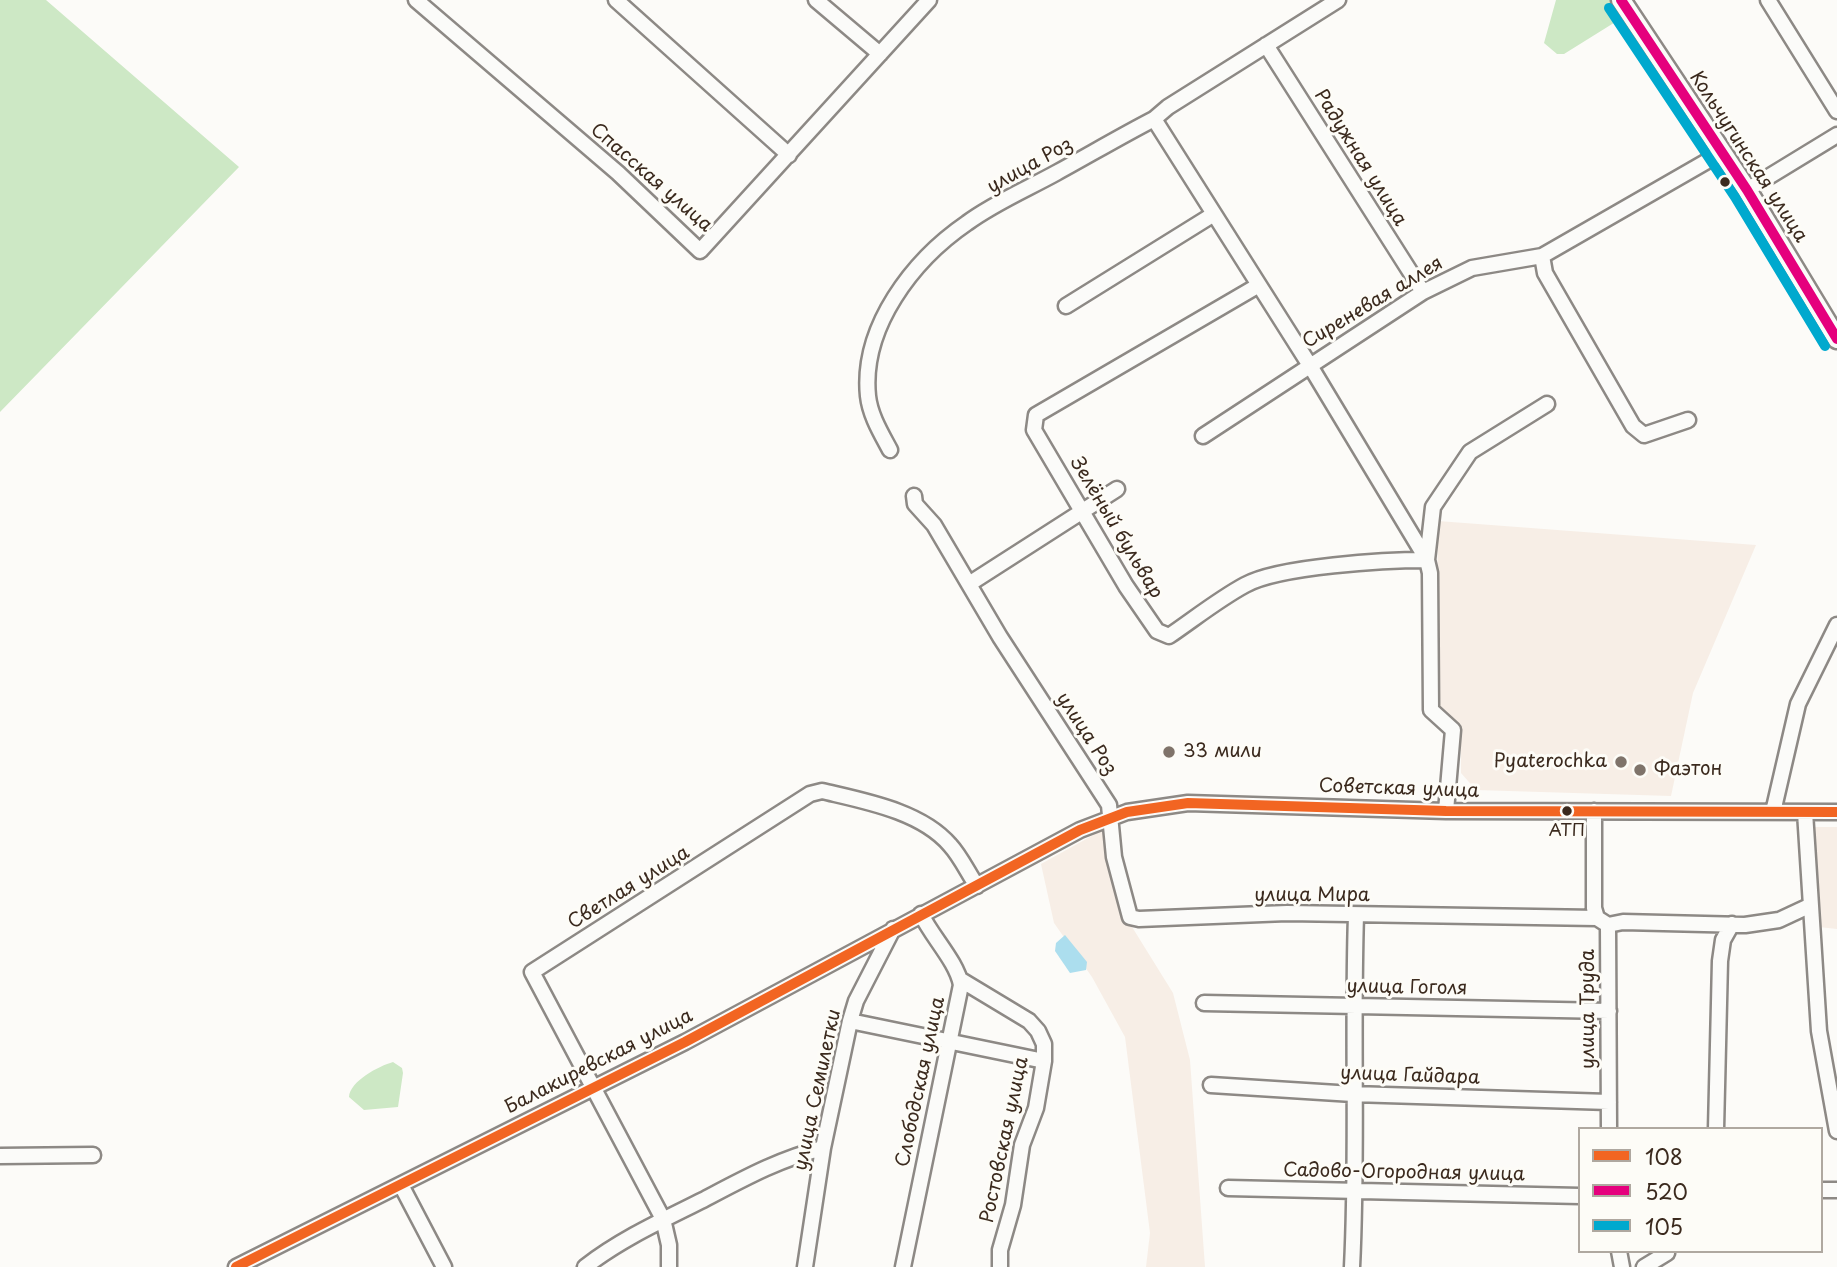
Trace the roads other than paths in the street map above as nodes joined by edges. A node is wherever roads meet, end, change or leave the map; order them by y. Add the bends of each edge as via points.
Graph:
1 (416, 0) edge
2 (616, 0) edge
3 (816, 0) edge
4 (929, 0) edge
5 (1338, 0) edge
6 (1621, 0) edge
7 (1768, 0) edge
8 (1266, 45) junction
9 (880, 54) junction
10 (1837, 111) edge
11 (1154, 119) junction
12 (1837, 135) edge
13 (1723, 152) junction
14 (789, 155) junction
15 (1747, 190) junction
16 (1214, 214) junction
17 (1542, 256) junction
18 (1259, 285) junction
19 (1423, 292) junction
20 (1066, 306) dead end
21 (1837, 339) edge
22 (1309, 364) junction
23 (1547, 404) dead end
24 (1688, 420) dead end
25 (1203, 436) dead end
26 (890, 450) dead end
27 (1117, 489) dead end
28 (914, 496) dead end
29 (1082, 510) junction
30 (1427, 560) junction
31 (969, 584) junction
32 (1837, 625) edge
33 (1446, 811) junction
34 (1594, 811) junction
35 (1773, 812) junction
36 (1805, 812) junction
37 (1837, 813) edge
38 (1111, 818) junction
39 (977, 886) junction
40 (1809, 906) junction
41 (921, 914) junction
42 (1356, 916) junction
43 (1602, 921) junction
44 (1732, 924) junction
45 (893, 929) junction
46 (961, 980) junction
47 (1204, 1003) dead end
48 (1353, 1006) junction
49 (1609, 1012) junction
50 (850, 1021) junction
51 (949, 1041) junction
52 (1044, 1061) junction
53 (1211, 1085) dead end
54 (594, 1088) junction
55 (1353, 1094) junction
56 (1609, 1102) junction
57 (1609, 1127) edge
58 (1716, 1127) edge
59 (1837, 1130) edge
60 (823, 1148) junction
61 (93, 1155) dead end
62 (0, 1156) edge
63 (401, 1185) junction
64 (1228, 1188) dead end
65 (1356, 1193) junction
66 (1578, 1196) edge
67 (663, 1219) junction
68 (1666, 1253) edge
69 (236, 1267) edge
70 (444, 1267) edge
71 (585, 1267) edge
72 (669, 1267) edge
73 (805, 1267) edge
74 (903, 1267) edge
75 (1000, 1267) edge
76 (1352, 1267) edge
77 (1644, 1267) edge

1 - 14 street, Спасская улица via 618,173 700,251
2 - 14 street
3 - 9 street
4 - 9 street, Спасская улица
5 - 8 street, улица Роз
6 - 13 main road, Кольчугинская улица
7 - 10 street
8 - 11 street, улица Роз
8 - 19 street, Радужная улица
9 - 14 street, Спасская улица
11 - 16 street
11 - 26 street, улица Роз via 968,221 924,259 885,315 867,364 868,398
12 - 15 street
13 - 15 main road, Кольчугинская улица
13 - 17 street, Сиреневая аллея
15 - 21 main road, Кольчугинская улица
16 - 18 street
16 - 20 street
17 - 19 street, Сиреневая аллея via 1472,268
17 - 24 street via 1545,273 1633,426 1651,435
18 - 22 street
18 - 29 street, Зелёный бульвар via 1036,415 1034,430
19 - 22 street, Сиреневая аллея
22 - 25 street, Сиреневая аллея
22 - 30 street
23 - 30 street via 1470,452 1433,507
27 - 29 street
28 - 31 street, улица Роз
29 - 30 street, Зелёный бульвар via 1157,631 1169,636 1247,584 1280,574 1389,560
29 - 31 street
30 - 33 street via 1431,710 1453,730
31 - 38 street, улица Роз via 1109,805
32 - 35 street via 1798,704
33 - 34 street, Советская улица
33 - 38 street, Советская улица via 1188,803
34 - 35 street, Советская улица
34 - 43 street, улица Труда via 1594,908
35 - 36 street, Советская улица
36 - 37 street, Советская улица
36 - 40 street
38 - 39 street, Советская улица
38 - 42 street, улица Мира via 1114,857 1130,917
39 - 41 street, Балакиревская улица
39 - 54 street, Светлая улица via 950,844 925,825 848,797 822,791 810,794 532,972
40 - 44 street, улица Мира via 1779,919
40 - 59 street via 1819,1031
41 - 45 street, Балакиревская улица
41 - 46 street, Слободская улица
42 - 43 street, улица Мира
42 - 48 street
43 - 44 street, улица Мира
43 - 49 street, улица Труда
44 - 58 street via 1723,940 1720,961
45 - 50 street, улица Семилетки
45 - 54 street, Балакиревская улица
46 - 51 street, Слободская улица
46 - 52 street, Ростовская улица via 1029,1021 1044,1044
47 - 48 street, улица Гоголя
48 - 49 street, улица Гоголя
48 - 55 street
49 - 56 street, улица Труда
50 - 51 street
50 - 60 street, улица Семилетки
51 - 52 street
51 - 74 street, Слободская улица
52 - 75 street, Ростовская улица via 1022,1145
53 - 55 street, улица Гайдара
54 - 63 street, Балакиревская улица
54 - 67 street, Светлая улица
55 - 56 street, улица Гайдара
55 - 65 street
56 - 57 street, улица Труда
60 - 67 street via 788,1157
60 - 73 street, улица Семилетки
61 - 62 street
63 - 69 street, Балакиревская улица
63 - 70 street
64 - 65 street, Садово-Огородная улица
65 - 66 street, Садово-Огородная улица
65 - 76 street
67 - 71 street
67 - 72 street, Светлая улица
68 - 77 street

